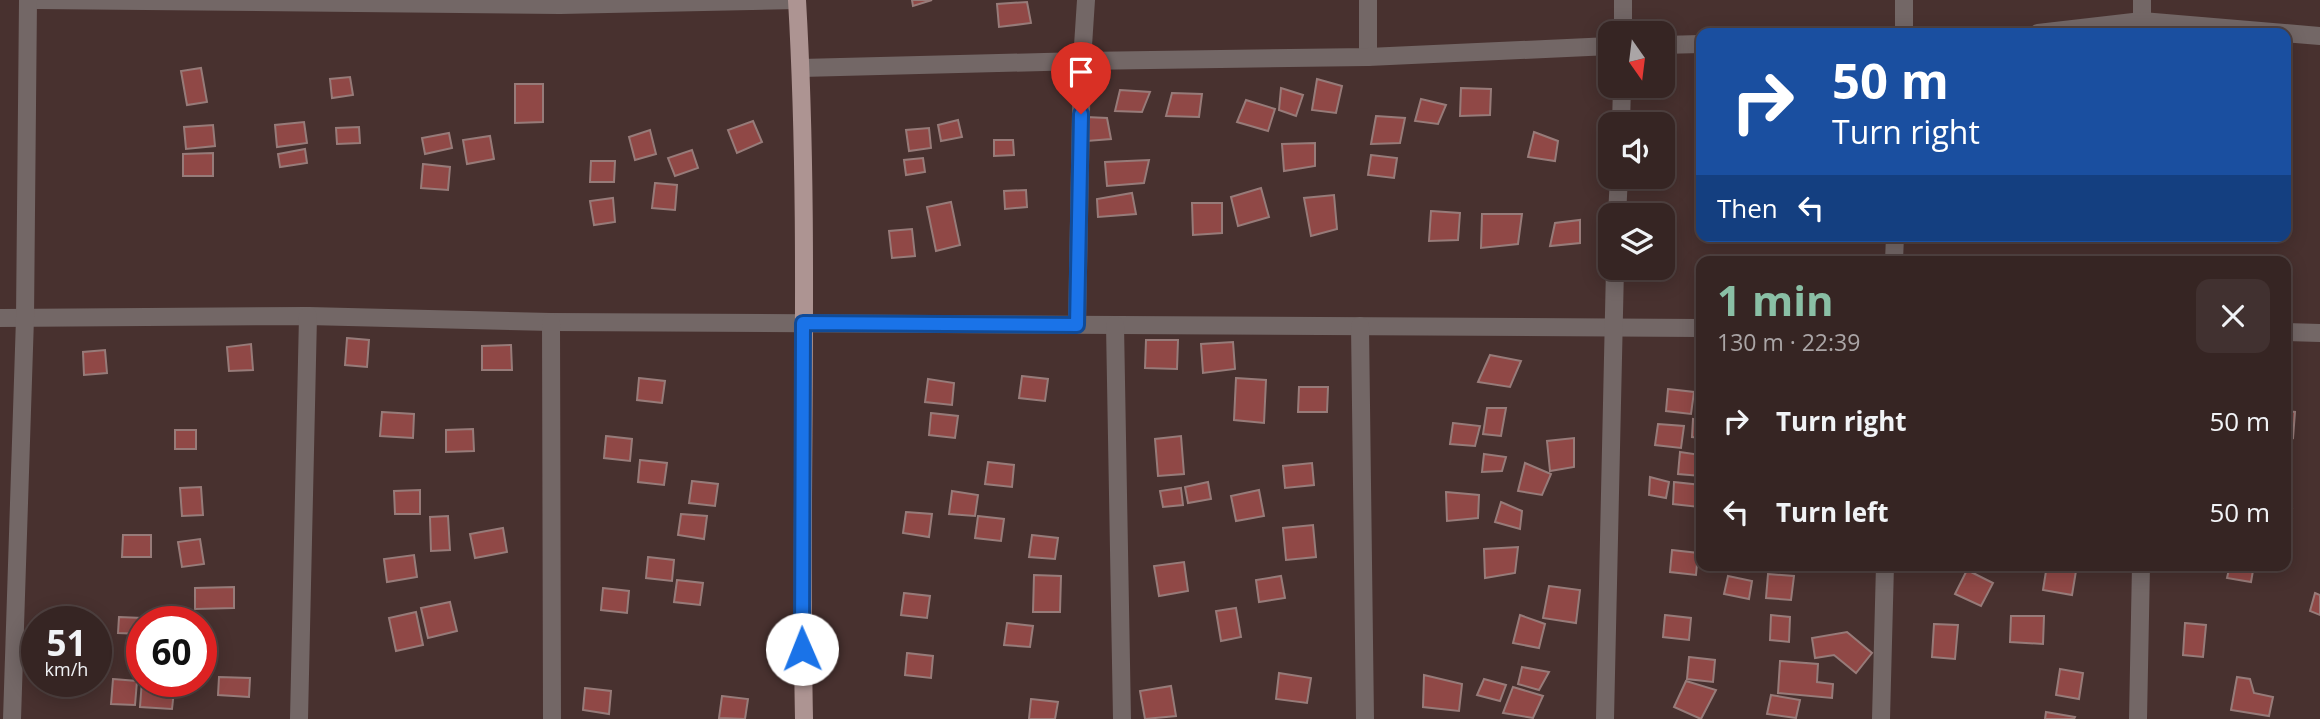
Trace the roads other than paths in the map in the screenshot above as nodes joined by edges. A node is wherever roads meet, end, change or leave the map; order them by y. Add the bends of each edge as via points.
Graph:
1 (28, 0) edge
2 (34, 0) edge
3 (64, 0) edge
4 (797, 0) edge
5 (1086, 0) edge
6 (1368, 0) edge
7 (1623, 0) edge
8 (1904, 0) edge
9 (2142, 0) edge
10 (313, 1) edge
11 (560, 2) edge
12 (1623, 21) edge
13 (2142, 21) junction
14 (1904, 28) edge
15 (2081, 28) edge
16 (2225, 28) edge
17 (2291, 34) edge
18 (2320, 36) edge
19 (1696, 44) edge
20 (1675, 45) edge
21 (1598, 47) edge
22 (1368, 57) junction
23 (1082, 61) junction
24 (801, 68) junction
25 (1615, 280) edge
26 (308, 316) junction
27 (0, 318) edge
28 (24, 318) junction
29 (551, 322) junction
30 (803, 323) junction
31 (1077, 325) junction
32 (1115, 325) junction
33 (1360, 326) junction
34 (1613, 327) junction
35 (1696, 328) edge
36 (2291, 332) edge
37 (2320, 333) edge
38 (1885, 571) edge
39 (2141, 571) edge
40 (12, 719) edge
41 (299, 719) edge
42 (552, 719) edge
43 (804, 719) edge
44 (1122, 719) edge
45 (1364, 719) edge
46 (1605, 719) edge
47 (1881, 719) edge
48 (2138, 719) edge

1 - 28 street
2 - 3 street
3 - 10 street
4 - 11 street
4 - 24 main road
5 - 23 street
6 - 22 street
7 - 12 street
8 - 14 street
9 - 13 street
10 - 11 street
13 - 15 street
13 - 16 street
17 - 18 street
19 - 20 street
21 - 22 street
22 - 23 street
23 - 24 street
23 - 31 street
24 - 30 main road
25 - 34 street
26 - 28 street
26 - 29 street
26 - 41 street
27 - 28 street
28 - 40 street
29 - 30 street
29 - 42 street
30 - 31 street
30 - 43 main road
31 - 32 street
32 - 33 street
32 - 44 street
33 - 34 street
33 - 45 street
34 - 35 street
34 - 46 street
36 - 37 street
38 - 47 street
39 - 48 street

